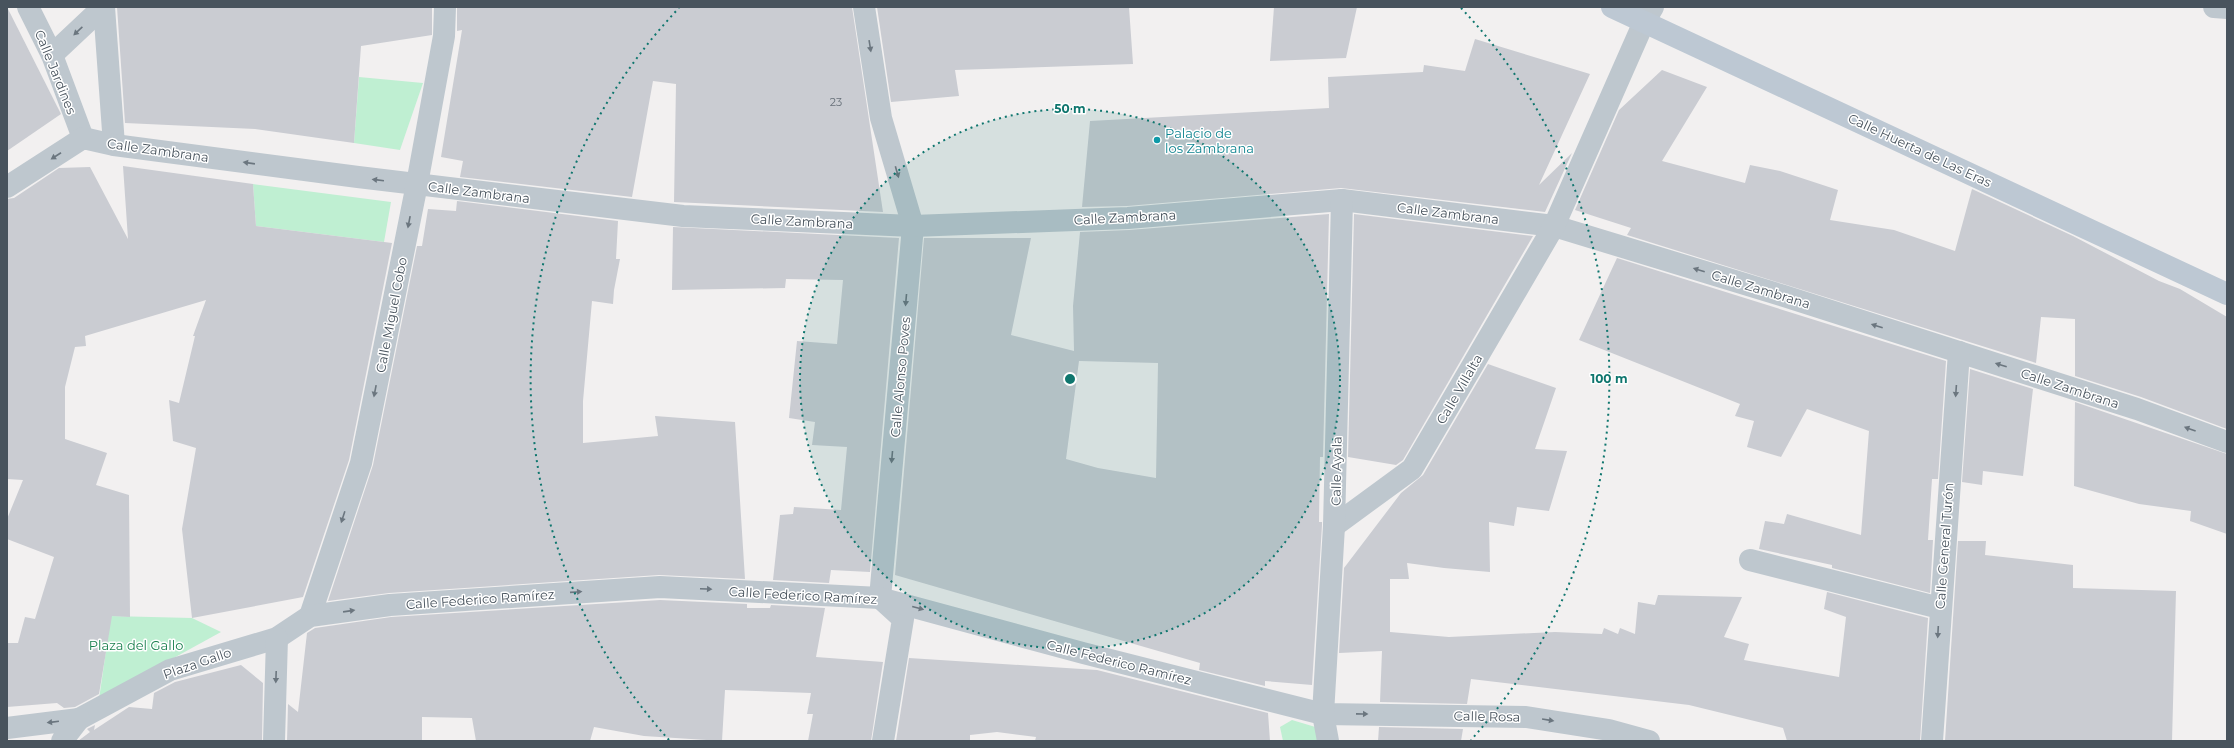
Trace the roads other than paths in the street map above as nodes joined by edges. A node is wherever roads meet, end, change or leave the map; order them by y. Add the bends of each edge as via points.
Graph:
1 (28, 7) edge
2 (104, 7) edge
3 (446, 7) edge
4 (864, 7) edge
5 (1612, 7) edge
6 (2214, 7) edge
7 (2227, 8) edge
8 (1648, 14) edge
9 (52, 54) junction
10 (83, 138) junction
11 (114, 145) junction
12 (417, 184) junction
13 (7, 187) edge
14 (1342, 200) junction
15 (913, 226) junction
16 (1554, 226) junction
17 (2227, 294) edge
18 (1959, 352) junction
19 (2227, 442) edge
20 (1334, 526) junction
21 (1750, 560) dead end
22 (880, 598) junction
23 (1940, 608) junction
24 (310, 616) junction
25 (277, 638) junction
26 (1323, 714) junction
27 (79, 719) junction
28 (7, 728) edge
29 (62, 741) edge
30 (274, 741) edge
31 (883, 741) edge
32 (1328, 741) edge
33 (1649, 741) edge
34 (1932, 741) edge

1 - 9 street, Calle Jardines
2 -> 9 street
2 - 11 street
3 - 12 street, Calle Miguel Cobo via 444,36
4 -> 15 street, Calle Alonso Poves via 881,118
5 - 8 street, Calle Huerta de Las Eras
6 - 7 street
8 - 16 street, Calle Villalta
8 - 17 street, Calle Huerta de Las Eras
9 - 10 street, Calle Jardines
10 - 11 street, Calle Zambrana
10 -> 13 street
12 -> 11 street, Calle Zambrana
12 - 15 street, Calle Zambrana via 683,216
12 -> 24 street, Calle Miguel Cobo via 361,463
14 - 15 street, Calle Zambrana via 1128,218
14 - 16 street, Calle Zambrana
14 - 20 street, Calle Ayala
15 -> 22 street, Calle Alonso Poves
18 -> 16 street, Calle Zambrana
16 - 20 street, Calle Villalta via 1412,469
19 -> 18 street, Calle Zambrana via 2137,409
18 -> 23 street, Calle General Turón
20 - 26 street, Calle Ayala
21 - 23 street
24 -> 22 street, Calle Federico Ramírez via 390,605 660,587
22 -> 26 street, Calle Federico Ramírez
22 - 31 street via 903,619
23 -> 34 street, Calle General Turón
24 - 25 street, Calle Federico Ramírez
25 - 27 street, Plaza Gallo via 170,670
25 -> 30 street
26 - 32 street, Calle Ayala
26 -> 33 street, Calle Rosa via 1526,717 1609,730
27 -> 28 street
27 - 29 street

